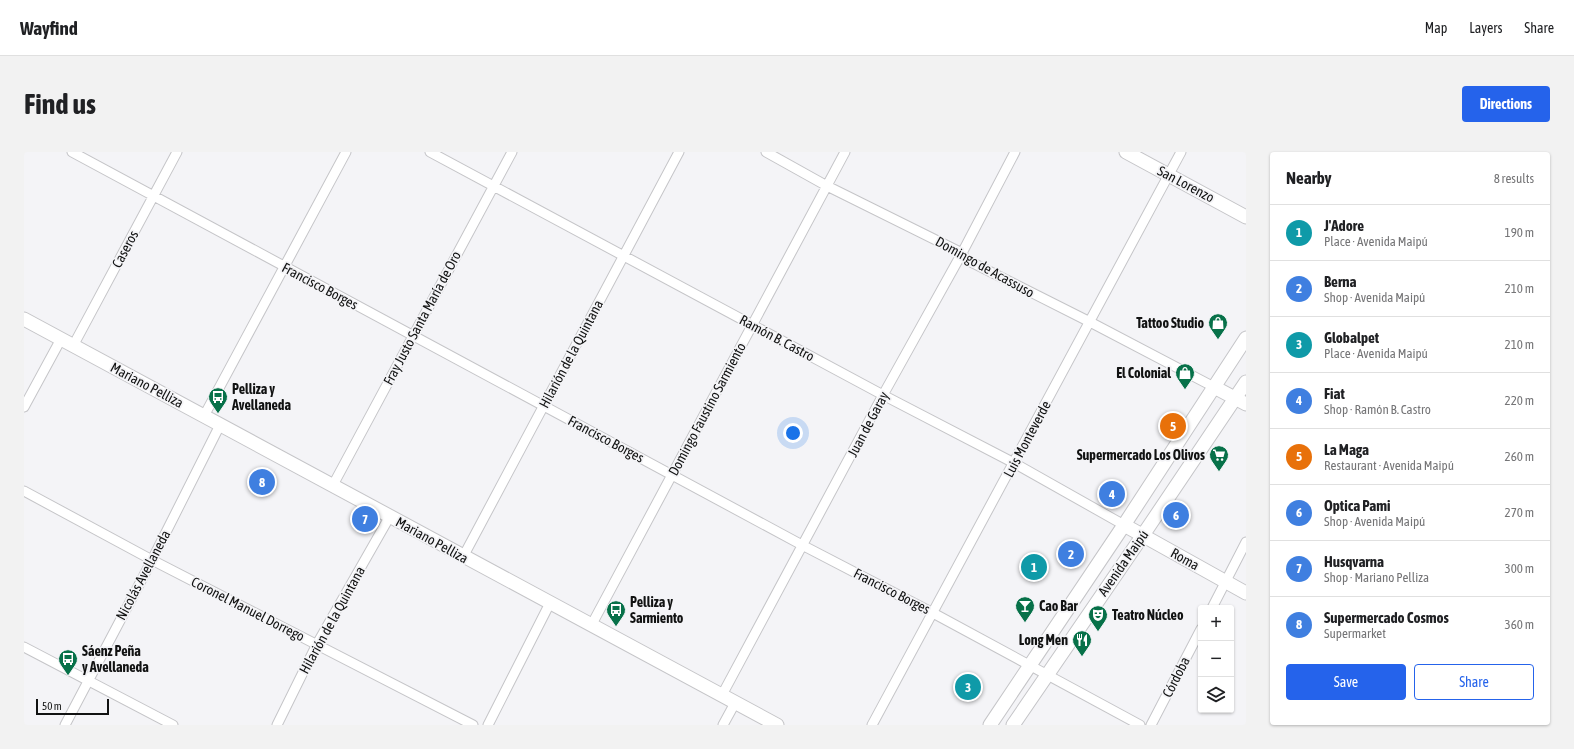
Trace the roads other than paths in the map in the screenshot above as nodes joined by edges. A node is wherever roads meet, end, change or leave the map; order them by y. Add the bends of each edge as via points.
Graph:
1 (72, 152) edge
2 (178, 152) edge
3 (346, 152) edge
4 (430, 152) edge
5 (512, 152) edge
6 (679, 152) edge
7 (766, 152) edge
8 (845, 152) edge
9 (1015, 152) edge
10 (1126, 152) edge
11 (1181, 152) edge
12 (1169, 175) junction
13 (493, 186) junction
14 (827, 186) junction
15 (154, 196) junction
16 (1246, 217) edge
17 (962, 253) junction
18 (623, 256) junction
19 (284, 266) junction
20 (24, 319) edge
21 (1090, 322) junction
22 (752, 325) junction
23 (413, 336) junction
24 (1246, 338) edge
25 (61, 339) junction
26 (73, 346) junction
27 (1246, 382) edge
28 (1214, 386) junction
29 (883, 395) junction
30 (1241, 401) edge
31 (543, 406) junction
32 (24, 407) edge
33 (204, 416) junction
34 (220, 425) junction
35 (1014, 463) junction
36 (672, 475) junction
37 (333, 485) junction
38 (24, 491) edge
39 (390, 516) junction
40 (1124, 525) junction
41 (1143, 535) junction
42 (1246, 542) edge
43 (802, 545) junction
44 (463, 557) junction
45 (152, 560) junction
46 (1225, 581) junction
47 (1246, 593) edge
48 (550, 603) junction
49 (1213, 605) edge
50 (933, 613) junction
51 (592, 624) junction
52 (1198, 634) edge
53 (317, 644) junction
54 (24, 647) edge
55 (1030, 665) junction
56 (1047, 674) junction
57 (88, 680) junction
58 (722, 696) junction
59 (735, 703) junction
60 (65, 725) edge
61 (173, 725) edge
62 (277, 725) edge
63 (473, 725) edge
64 (488, 725) edge
65 (723, 725) edge
66 (777, 725) edge
67 (872, 725) edge
68 (990, 725) edge
69 (1013, 725) edge
70 (1140, 725) edge
71 (1151, 725) edge

1 - 15 street, Francisco Borges
2 - 15 street, Caseros
3 - 19 street
4 - 13 street, Ramón B. Castro
5 - 13 street, Fray Justo Santa María de Oro
6 - 18 street, Hilarión de la Quintana
7 - 14 street, Domingo de Acassuso
8 - 14 street, Domingo Faustino Sarmiento
9 - 17 street, Juan de Garay
10 - 12 street, San Lorenzo
11 - 12 street, Luis Monteverde
12 - 16 street, San Lorenzo
12 - 21 street, Luis Monteverde
13 - 18 street, Ramón B. Castro
13 - 23 street, Fray Justo Santa María de Oro
14 - 17 street, Domingo de Acassuso
14 - 22 street, Domingo Faustino Sarmiento
15 - 19 street, Francisco Borges
15 - 26 street, Caseros
17 - 21 street, Domingo de Acassuso via 966,260
17 - 29 street, Juan de Garay
18 - 22 street, Ramón B. Castro
18 - 31 street, Hilarión de la Quintana
19 - 23 street, Francisco Borges
19 - 33 street
20 - 25 street, Mariano Pelliza
21 - 28 street, Domingo de Acassuso
21 - 35 street, Luis Monteverde
22 - 29 street, Ramón B. Castro
22 - 36 street, Domingo Faustino Sarmiento
23 - 31 street, Francisco Borges
23 - 37 street, Fray Justo Santa María de Oro
24 - 28 street, Avenida Maipú
25 - 26 street, Mariano Pelliza
25 - 32 street
26 - 33 street, Mariano Pelliza
27 - 30 street, Avenida Maipú
28 - 30 street, Domingo de Acassuso
28 - 40 street, Avenida Maipú
29 - 35 street, Ramón B. Castro
29 - 43 street, Juan de Garay
30 - 41 street, Avenida Maipú
31 - 36 street, Francisco Borges
31 - 44 street, Hilarión de la Quintana
33 - 34 street, Mariano Pelliza
34 - 37 street, Mariano Pelliza
34 - 45 street, Nicolás Avellaneda
35 - 40 street, Ramón B. Castro
35 - 50 street, Luis Monteverde
36 - 43 street, Francisco Borges
36 - 51 street, Domingo Faustino Sarmiento
37 - 39 street, Mariano Pelliza
38 - 45 street, Coronel Manuel Dorrego
39 - 44 street, Mariano Pelliza
39 - 53 street, Hilarión de la Quintana
40 - 41 street, Roma
40 - 55 street, Avenida Maipú
41 - 46 street, Roma
41 - 56 street, Avenida Maipú
42 - 46 street
43 - 50 street, Francisco Borges
43 - 58 street, Juan de Garay
44 - 48 street, Mariano Pelliza
45 - 53 street, Coronel Manuel Dorrego
45 - 57 street, Nicolás Avellaneda
46 - 47 street, Roma
46 - 49 street
48 - 51 street, Mariano Pelliza
48 - 64 street
50 - 55 street, Francisco Borges
50 - 67 street, Luis Monteverde
51 - 58 street, Mariano Pelliza
52 - 71 street, Córdoba
53 - 62 street, Hilarión de la Quintana
53 - 63 street, Coronel Manuel Dorrego
54 - 57 street
55 - 56 street, Francisco Borges
55 - 68 street, Avenida Maipú
56 - 69 street, Avenida Maipú
56 - 70 street, Francisco Borges
57 - 60 street, Nicolás Avellaneda
57 - 61 street
58 - 59 street, Mariano Pelliza
59 - 65 street
59 - 66 street, Mariano Pelliza

